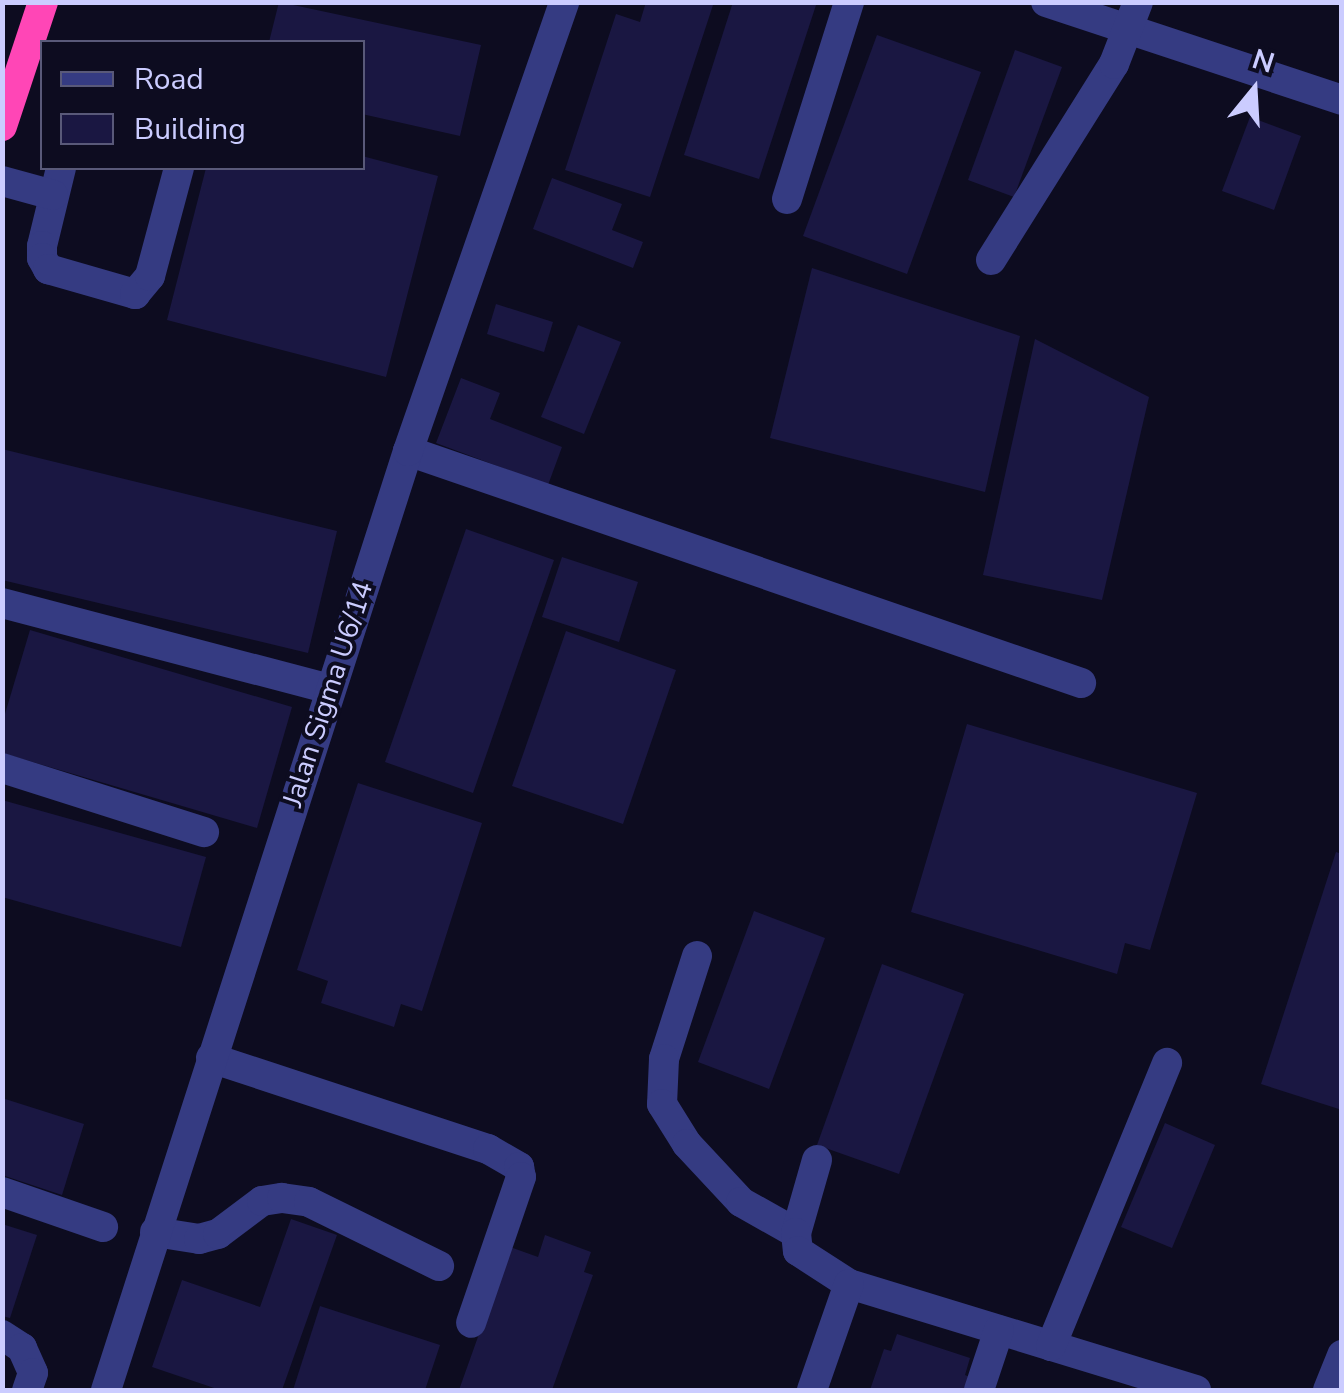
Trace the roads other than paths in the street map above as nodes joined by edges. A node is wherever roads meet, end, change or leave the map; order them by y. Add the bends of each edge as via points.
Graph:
1 (42, 2) edge
2 (564, 2) edge
3 (849, 2) edge
4 (1046, 2) edge
5 (1132, 16) edge
6 (1342, 100) edge
7 (2, 126) edge
8 (178, 170) edge
9 (2, 181) edge
10 (57, 181) edge
11 (787, 199) dead end
12 (991, 260) dead end
13 (408, 450) junction
14 (2, 603) edge
15 (1081, 683) dead end
16 (330, 689) junction
17 (2, 768) edge
18 (204, 832) dead end
19 (697, 956) dead end
20 (211, 1058) junction
21 (1167, 1063) dead end
22 (817, 1160) dead end
23 (2, 1192) edge
24 (103, 1227) dead end
25 (155, 1232) junction
26 (796, 1233) junction
27 (439, 1266) dead end
28 (849, 1284) junction
29 (471, 1323) dead end
30 (999, 1330) junction
31 (2, 1335) edge
32 (1051, 1346) junction
33 (1342, 1356) edge
34 (1133, 1381) edge
35 (27, 1390) edge
36 (106, 1390) edge
37 (812, 1390) edge
38 (979, 1390) edge
39 (1196, 1390) edge
40 (1328, 1390) edge

1 - 7 highway
2 - 13 street, Jalan Sigma U6/14
3 - 11 street
4 - 5 street
5 - 6 street
5 - 12 street via 1114,64
8 - 10 street via 150,276 135,294 48,270 42,246
9 - 10 street
13 - 15 street
13 - 16 street, Jalan Sigma U6/14
14 - 16 street
16 - 20 street, Jalan Sigma U6/14
17 - 18 street
19 - 26 street via 664,1059 662,1104 687,1144 740,1202
20 - 25 street, Jalan Sigma U6/14
20 - 29 street via 488,1149 519,1166 522,1178
21 - 32 street
22 - 26 street
23 - 24 street
25 - 27 street via 198,1239 218,1234 262,1201 282,1198 309,1202
25 - 36 street, Jalan Sigma U6/14
26 - 28 street via 798,1251
28 - 30 street
28 - 37 street
30 - 32 street
30 - 38 street
31 - 35 street via 22,1348 33,1373
32 - 34 street
33 - 40 street
34 - 39 street

